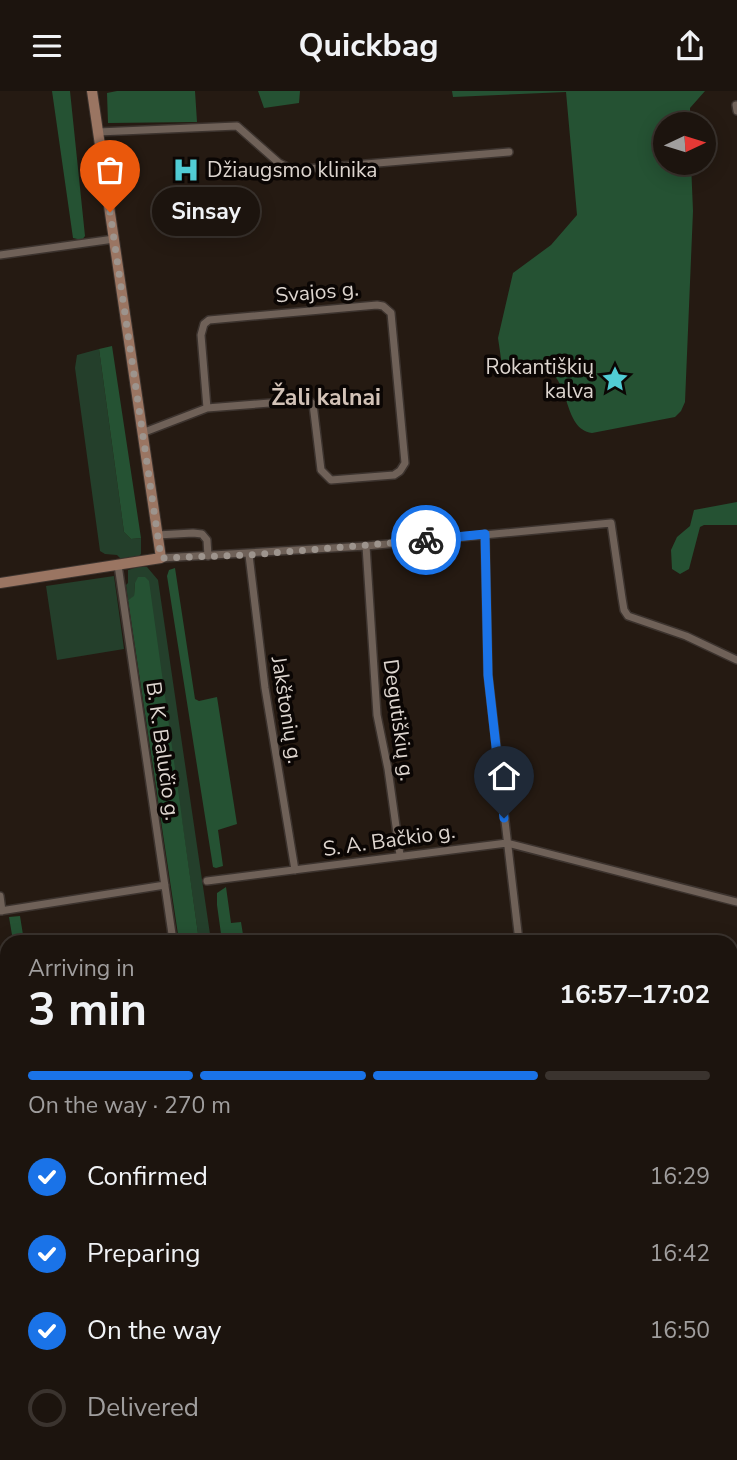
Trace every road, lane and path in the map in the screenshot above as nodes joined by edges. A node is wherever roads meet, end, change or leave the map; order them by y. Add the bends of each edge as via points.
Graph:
1 (92, 91) edge
2 (98, 132) junction
3 (509, 152) dead end
4 (114, 239) junction
5 (0, 255) edge
6 (207, 408) junction
7 (142, 433) junction
8 (485, 534) junction
9 (157, 535) junction
10 (366, 546) junction
11 (249, 555) junction
12 (208, 556) junction
13 (161, 558) junction
14 (118, 565) junction
15 (0, 583) edge
16 (737, 660) edge
17 (507, 843) junction
18 (400, 855) junction
19 (295, 870) junction
20 (208, 881) dead end
21 (165, 885) junction
22 (0, 896) edge
23 (737, 902) edge
24 (1, 911) edge
25 (172, 935) edge
26 (518, 935) edge

1 - 2 street
2 - 3 street via 237,126 279,163 294,170
2 - 4 street
4 - 5 street
4 - 7 street
6 - 6 street, Svajos g. via 309,400 321,470 327,478 394,475 405,463 391,313 377,305 209,320 201,335
6 - 7 street, Svajos g.
7 - 9 street
8 - 10 street
8 - 16 street via 611,523 628,616
8 - 17 street via 488,675
9 - 12 street via 202,534
9 - 13 street
10 - 11 street
10 - 18 street, Degutiškių g. via 377,715
11 - 12 street
11 - 19 street, Jakštonių g.
12 - 13 street
13 - 14 street
14 - 15 street
14 - 21 street, B. K. Balučio g.
17 - 18 street, S. A. Bačkio g.
17 - 23 street, S. A. Bačkio g.
17 - 26 street
18 - 19 street, S. A. Bačkio g.
19 - 20 street, S. A. Bačkio g.
21 - 24 street
21 - 25 street, B. K. Balučio g.
22 - 24 street

